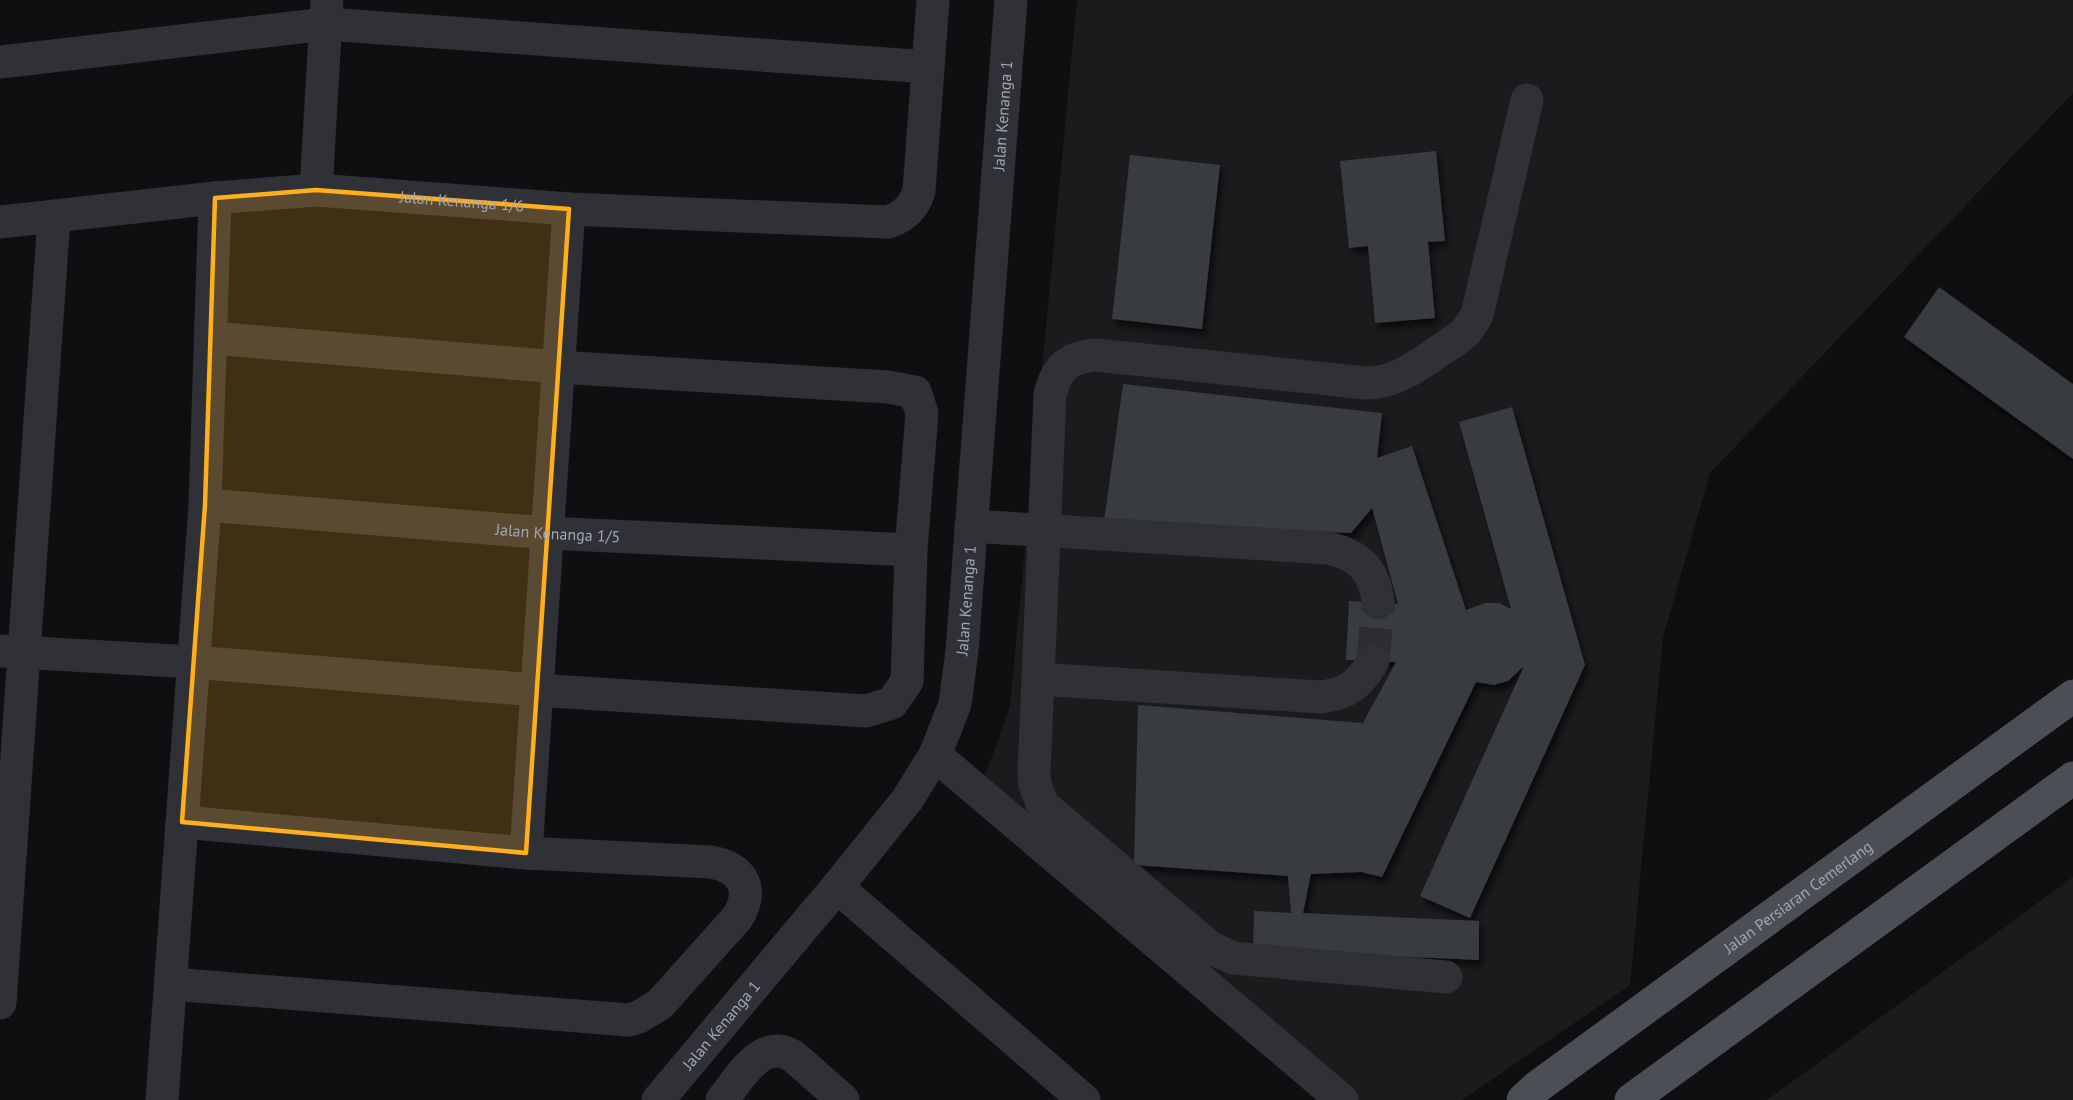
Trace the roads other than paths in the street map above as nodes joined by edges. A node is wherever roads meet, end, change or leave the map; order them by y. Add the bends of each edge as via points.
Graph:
1 (933, 0) edge
2 (1011, 0) edge
3 (327, 12) edge
4 (0, 62) edge
5 (928, 67) junction
6 (1527, 100) dead end
7 (316, 190) junction
8 (215, 198) junction
9 (569, 209) junction
10 (54, 217) junction
11 (0, 222) edge
12 (211, 338) junction
13 (558, 367) junction
14 (205, 505) junction
15 (972, 526) junction
16 (1044, 530) junction
17 (547, 533) junction
18 (911, 550) junction
19 (1378, 603) tunnel mouth
20 (12, 652) edge
21 (1373, 661) tunnel mouth
22 (193, 662) junction
23 (1038, 679) junction
24 (536, 690) junction
25 (2073, 696) edge
26 (936, 755) junction
27 (2073, 778) edge
28 (182, 822) junction
29 (526, 853) junction
30 (837, 887) junction
31 (1446, 977) dead end
32 (171, 984) junction
33 (0, 1003) edge
34 (162, 1100) edge
35 (658, 1100) edge
36 (722, 1100) edge
37 (843, 1100) edge
38 (1084, 1100) edge
39 (1342, 1100) edge
40 (1523, 1100) edge
41 (1630, 1100) edge

1 - 5 street
2 - 15 street, Jalan Kenanga 1
3 - 4 street
3 - 5 street
3 - 7 street
5 - 9 street, Jalan Kenanga 1/6 via 919,191 906,214 897,219 877,223
6 - 16 street via 1480,306 1466,332 1392,380 1376,383 1079,356 1054,378 1050,394
7 - 8 street, Jalan Kenanga 1/6
7 - 9 street, Jalan Kenanga 1/6
8 - 10 street, Jalan Kenanga 1/6
8 - 12 street
9 - 13 street
10 - 11 street, Jalan Kenanga 1/6
10 - 20 street
12 - 13 street
12 - 14 street
13 - 17 street
13 - 18 street via 888,387 915,392 922,413
14 - 17 street, Jalan Kenanga 1/5
14 - 22 street
15 - 16 street
15 - 26 street, Jalan Kenanga 1 via 955,704
16 - 19 street via 1344,551 1369,573
16 - 23 street
17 - 18 street, Jalan Kenanga 1/5
17 - 24 street
18 - 24 street via 907,681 892,703 866,711
20 - 22 street
20 - 33 street
21 - 23 street via 1364,678 1352,688 1320,697
22 - 24 street
22 - 28 street
23 - 31 street via 1034,774 1043,805 1218,953 1233,958
24 - 29 street
25 - 40 main road, Jalan Persiaran Cemerlang
26 - 30 street, Jalan Kenanga 1 via 907,800
26 - 39 street
27 - 41 main road
28 - 29 street
28 - 32 street
29 - 32 street via 726,865 744,884 744,908 660,1004 629,1020
30 - 35 street, Jalan Kenanga 1
30 - 38 street
32 - 34 street
36 - 37 street via 756,1059 774,1050 793,1056

